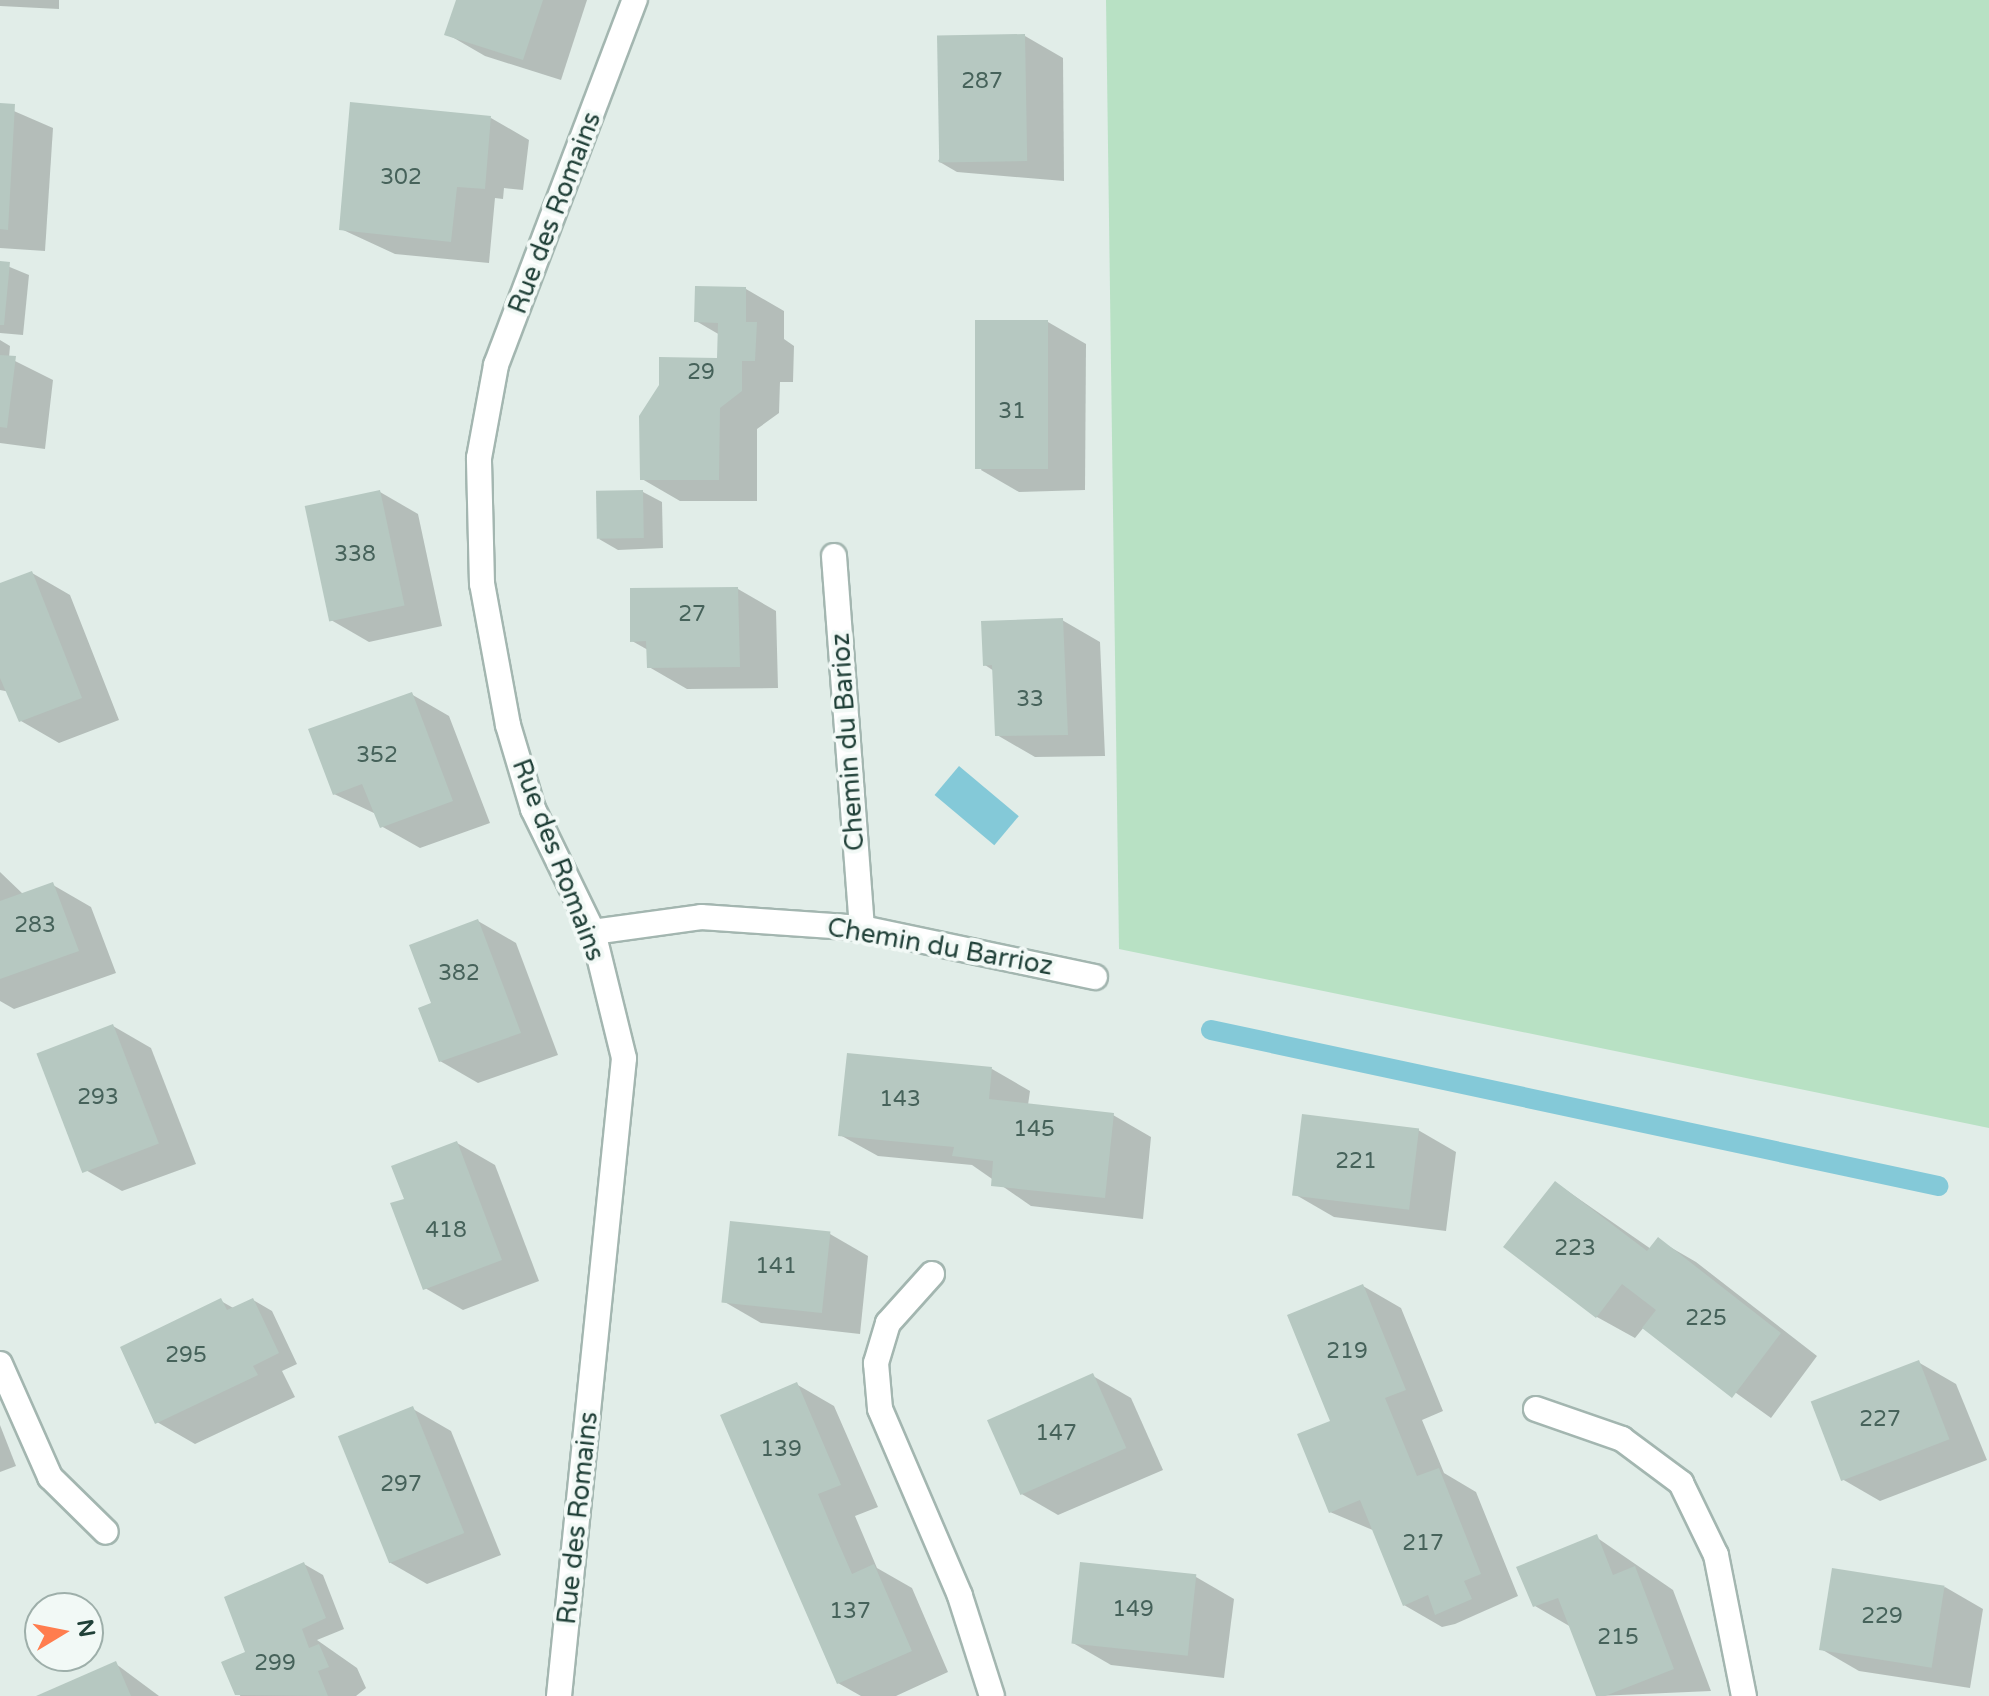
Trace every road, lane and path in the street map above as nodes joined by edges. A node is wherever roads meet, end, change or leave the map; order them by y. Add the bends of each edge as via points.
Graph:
1 (635, 0) edge
2 (834, 556) dead end
3 (862, 928) junction
4 (593, 932) junction
5 (1095, 977) dead end
6 (932, 1274) dead end
7 (0, 1364) edge
8 (1536, 1409) dead end
9 (106, 1532) dead end
10 (559, 1696) edge
11 (992, 1696) edge
12 (1744, 1696) edge

1 - 4 street, Rue des Romains via 496,365 479,458 482,584 508,725 533,809
2 - 3 street, Chemin du Barioz
3 - 4 street, Chemin du Barrioz via 701,917
3 - 5 street, Chemin du Barrioz
4 - 10 street, Rue des Romains via 624,1058
6 - 11 street via 888,1323 876,1363 880,1409 960,1596
7 - 9 street via 50,1477
8 - 12 street via 1622,1439 1681,1483 1716,1555

